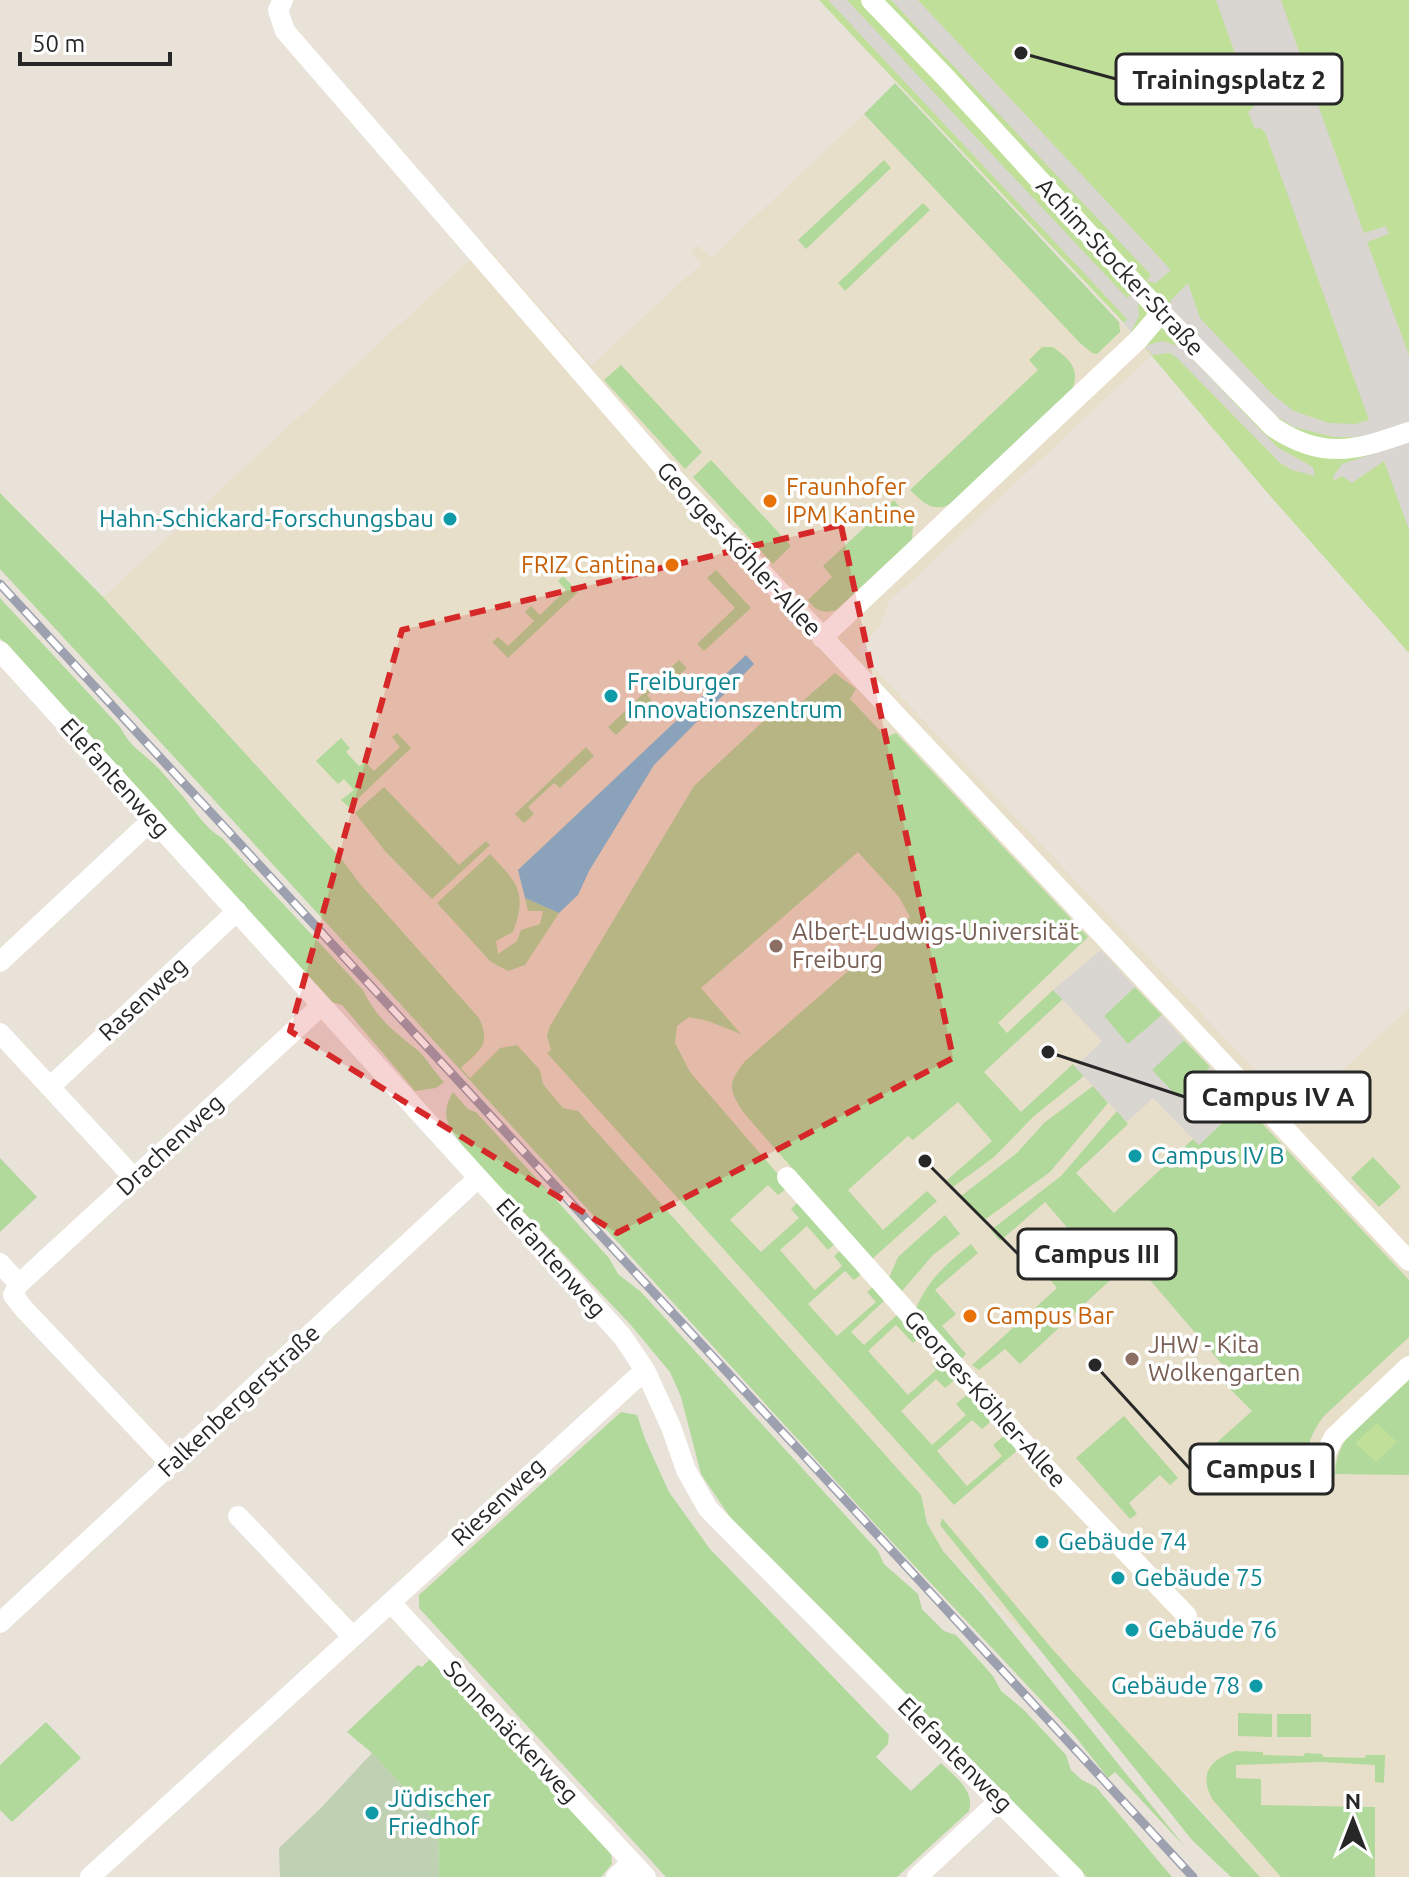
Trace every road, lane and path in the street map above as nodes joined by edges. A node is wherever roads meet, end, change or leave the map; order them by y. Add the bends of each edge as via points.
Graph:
1 (283, 0) edge
2 (871, 0) edge
3 (1161, 313) junction
4 (1409, 432) edge
5 (822, 638) junction
6 (0, 651) edge
7 (153, 819) junction
8 (237, 911) junction
9 (0, 962) edge
10 (321, 1006) junction
11 (0, 1033) edge
12 (50, 1087) junction
13 (787, 1177) dead end
14 (478, 1178) junction
15 (135, 1179) junction
16 (1409, 1261) edge
17 (0, 1263) edge
18 (19, 1284) junction
19 (1409, 1366) edge
20 (645, 1370) junction
21 (171, 1464) junction
22 (1324, 1474) dead end
23 (238, 1516) dead end
24 (391, 1603) junction
25 (1187, 1616) dead end
26 (0, 1623) edge
27 (353, 1637) junction
28 (1000, 1800) junction
29 (639, 1870) edge
30 (90, 1877) edge
31 (616, 1877) edge
32 (917, 1877) edge
33 (1074, 1877) edge

1 - 5 street, Georges-Köhler-Allee via 278,10 285,31 588,383
2 - 3 street, Achim-Stocker-Straße
3 - 4 street, Achim-Stocker-Straße via 1262,418 1288,437 1337,451
3 - 5 street
5 - 16 street, Georges-Köhler-Allee
6 - 7 street, Elefantenweg
7 - 8 street, Elefantenweg
7 - 9 street
8 - 10 street, Elefantenweg
8 - 12 street, Rasenweg
10 - 14 street, Elefantenweg
10 - 15 street, Drachenweg
11 - 12 street
12 - 15 street
13 - 25 street, Georges-Köhler-Allee via 1047,1469
14 - 20 street, Elefantenweg via 622,1336
14 - 21 street, Falkenbergerstraße
15 - 18 street, Drachenweg
17 - 18 street
18 - 21 street via 13,1295 24,1309
19 - 22 street via 1334,1437
20 - 24 street, Riesenweg
20 - 28 street, Elefantenweg via 708,1509
21 - 26 street, Falkenbergerstraße
23 - 27 street
24 - 27 street, Riesenweg
24 - 29 street, Sonnenäckerweg
27 - 30 street, Riesenweg
28 - 32 street
28 - 33 street, Elefantenweg
29 - 31 street, Sonnenäckerweg

